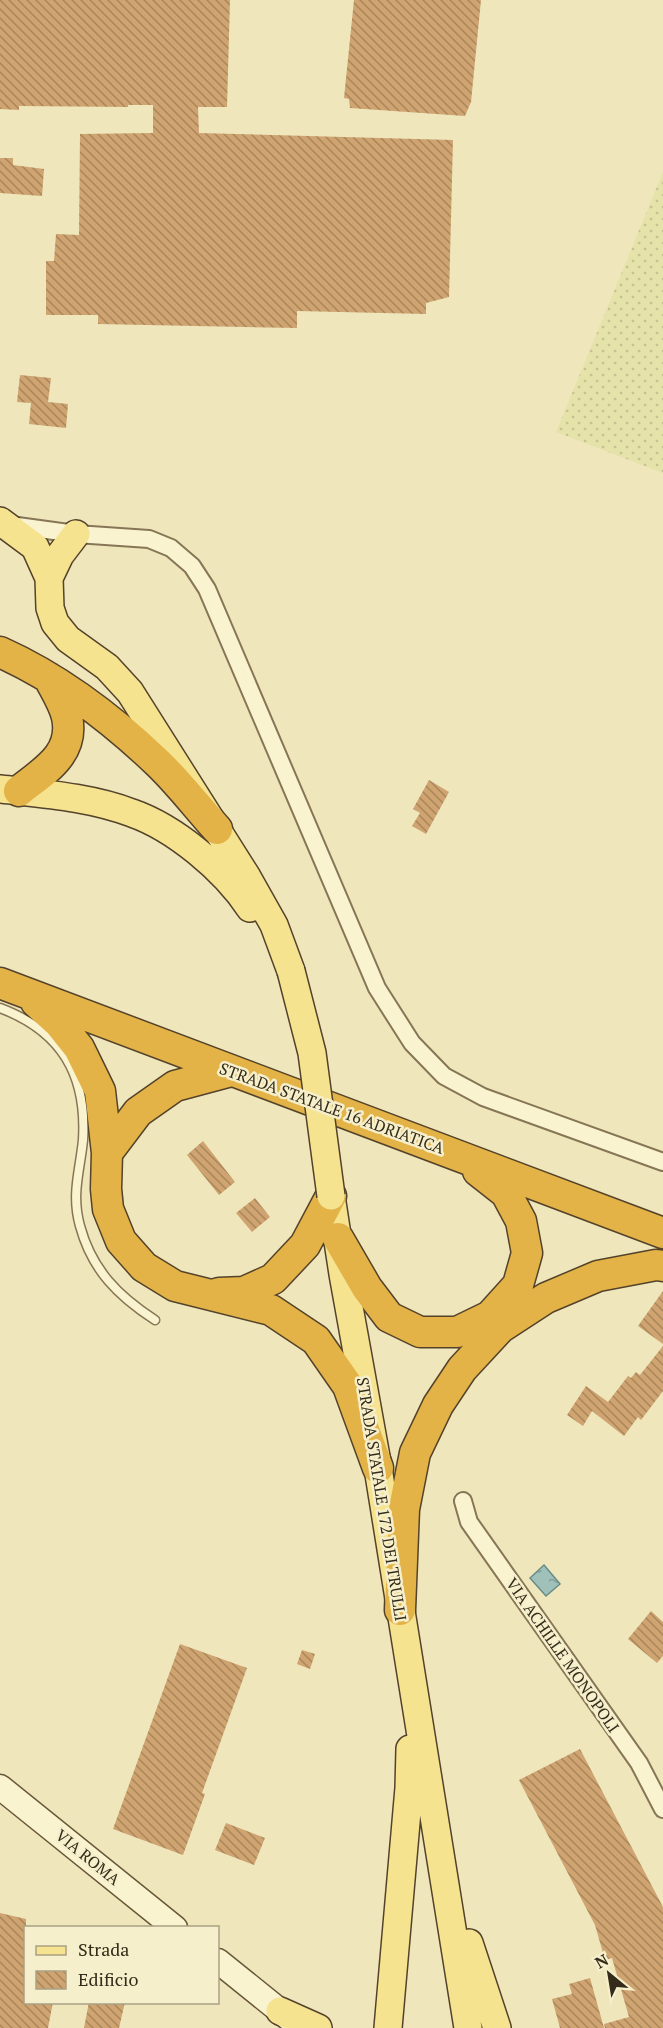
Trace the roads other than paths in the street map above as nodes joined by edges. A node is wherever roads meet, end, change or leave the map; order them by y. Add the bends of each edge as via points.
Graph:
1 (2, 523) edge
2 (76, 534) junction
3 (49, 578) junction
4 (0, 652) edge
5 (49, 678) junction
6 (9, 790) edge
7 (217, 829) junction
8 (0, 963) edge
9 (0, 968) edge
10 (291, 971) junction
11 (14, 989) edge
12 (72, 995) junction
13 (0, 1008) edge
14 (231, 1071) junction
15 (450, 1151) junction
16 (107, 1153) junction
17 (663, 1162) edge
18 (331, 1196) junction
19 (663, 1216) edge
20 (663, 1233) edge
21 (338, 1238) junction
22 (663, 1266) edge
23 (204, 1294) junction
24 (155, 1320) dead end
25 (378, 1468) junction
26 (463, 1502) dead end
27 (400, 1610) junction
28 (413, 1688) junction
29 (0, 1787) edge
30 (663, 1809) edge
31 (433, 1812) junction
32 (173, 1926) edge
33 (219, 1962) edge
34 (287, 2020) edge
35 (383, 2022) edge
36 (301, 2028) edge
37 (318, 2028) edge
38 (468, 2028) edge
39 (497, 2028) edge

1 - 2 street
1 - 3 main road via 35,547
2 - 3 main road
2 - 17 street via 149,540 171,548 192,566 207,589 377,988 412,1043 444,1076 483,1097
3 - 7 main road via 55,623 130,692
4 - 5 highway
5 - 6 highway via 67,717 68,743 53,764
5 - 7 highway via 101,713 159,764
6 - 10 main road via 72,798 133,813 184,840 243,898
7 - 10 main road via 274,925
8 - 12 highway
9 - 12 highway, STRADA STATALE 16 ADRIATICA
10 - 18 main road, STRADA STATALE 172 DEI TRULLI, bridge via 312,1053
11 - 14 highway, STRADA STATALE 16 ADRIATICA
11 - 16 highway via 59,1023 79,1048 100,1091
12 - 19 highway, STRADA STATALE 16 ADRIATICA
13 - 24 lane via 48,1034 65,1054 83,1109 75,1184 79,1224 89,1254 112,1287
14 - 15 highway, STRADA STATALE 16 ADRIATICA
14 - 16 highway via 175,1086 138,1112
15 - 20 highway, STRADA STATALE 16 ADRIATICA
15 - 21 highway via 506,1193 521,1221 527,1253 518,1285 489,1316 457,1332 420,1332 389,1317
16 - 23 highway via 108,1209 120,1241 155,1274 175,1286
18 - 21 main road, STRADA STATALE 172 DEI TRULLI
18 - 23 highway via 305,1245 273,1279 244,1292
21 - 25 main road, STRADA STATALE 172 DEI TRULLI
22 - 27 highway via 598,1276 546,1298 500,1328 462,1369 438,1405 415,1453 404,1509
23 - 25 highway via 271,1310 316,1340 348,1386
25 - 27 main road, STRADA STATALE 172 DEI TRULLI
26 - 30 street, VIA ACHILLE MONOPOLI via 469,1522 639,1763
27 - 28 main road, STRADA STATALE 172 DEI TRULLI
28 - 31 main road, STRADA STATALE 172 DEI TRULLI
28 - 35 main road via 409,1788
29 - 32 street, VIA ROMA
31 - 38 main road, STRADA STATALE 172 DEI TRULLI
31 - 39 main road via 476,1968
33 - 34 street
34 - 36 street
34 - 37 main road

